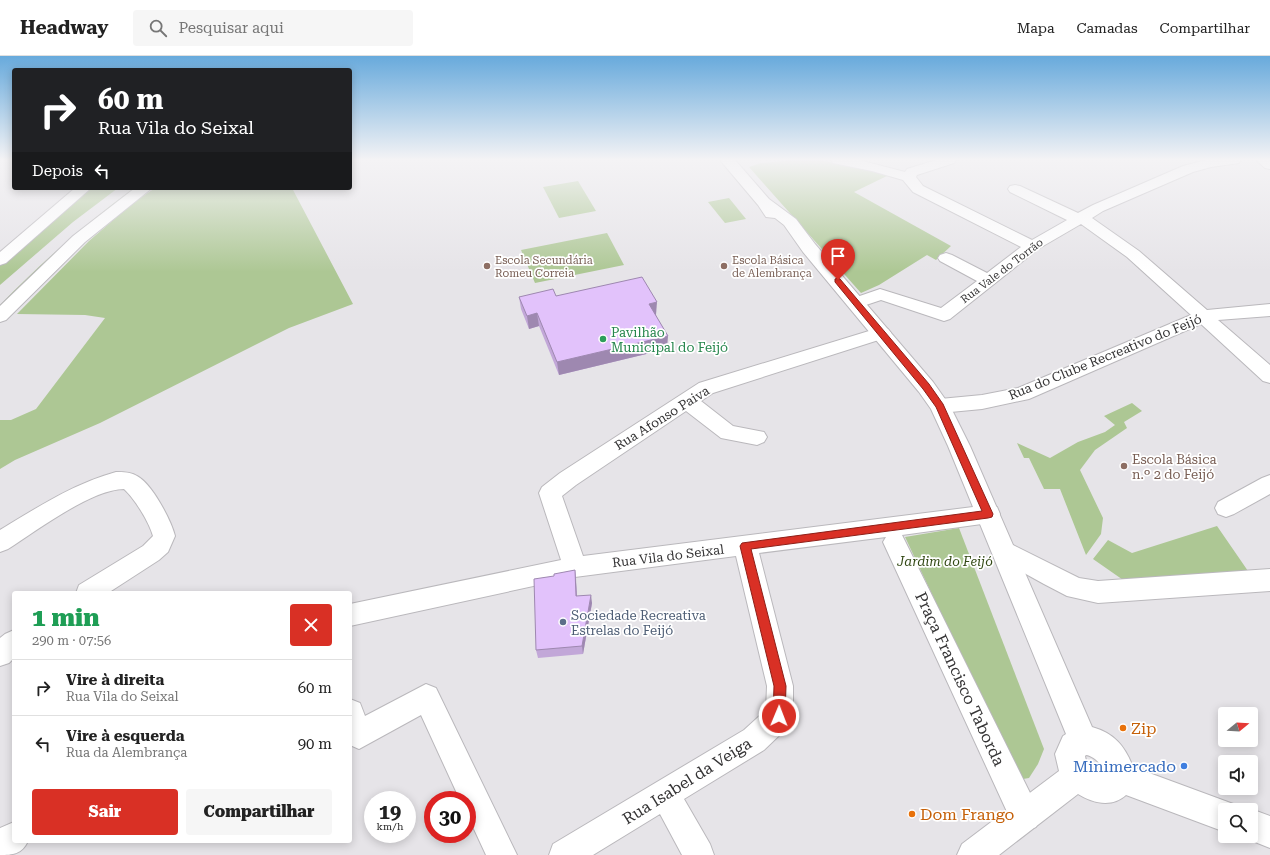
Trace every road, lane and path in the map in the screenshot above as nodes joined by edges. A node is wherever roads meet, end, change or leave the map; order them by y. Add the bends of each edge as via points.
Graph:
1 (73, 197) edge
2 (116, 197) edge
3 (132, 197) edge
4 (760, 197) edge
5 (935, 197) edge
6 (1034, 197) edge
7 (1123, 197) edge
8 (1080, 218) junction
9 (0, 241) edge
10 (1032, 246) junction
11 (15, 248) junction
12 (946, 258) dead end
13 (0, 260) edge
14 (988, 280) junction
15 (0, 298) edge
16 (857, 303) junction
17 (1270, 310) edge
18 (0, 316) edge
19 (1203, 316) junction
20 (882, 333) junction
21 (1270, 376) edge
22 (686, 401) junction
23 (940, 406) junction
24 (756, 437) dead end
25 (1270, 484) edge
26 (1226, 508) dead end
27 (988, 514) junction
28 (0, 542) edge
29 (895, 542) dead end
30 (745, 546) junction
31 (1003, 550) junction
32 (575, 567) junction
33 (1270, 580) edge
34 (91, 591) edge
35 (352, 615) edge
36 (12, 644) edge
37 (0, 654) edge
38 (352, 718) edge
39 (1083, 740) junction
40 (1078, 775) junction
41 (1119, 777) junction
42 (666, 794) junction
43 (1218, 813) edge
44 (1025, 816) junction
45 (1258, 828) edge
46 (1270, 832) edge
47 (12, 838) edge
48 (0, 847) edge
49 (502, 855) edge
50 (564, 855) edge
51 (699, 855) edge
52 (973, 855) edge

1 - 11 street
2 - 15 main road via 64,237
3 - 18 main road via 79,239
4 - 16 main road via 784,228 810,248
5 - 10 street
6 - 8 street
7 - 8 street, Rua Vale do Torrão
8 - 10 street, Rua Vale do Torrão
8 - 19 street via 1133,254
9 - 11 street
10 - 14 street, Rua Vale do Torrão
11 - 13 street
12 - 14 street
14 - 16 street, Rua Vale do Torrão via 944,315 880,294
16 - 20 main road
17 - 19 street, Rua do Clube Recreativo do Feijó
19 - 21 street
19 - 23 street, Rua do Clube Recreativo do Feijó via 1022,394 982,402
20 - 22 street, Rua Afonso Paiva via 706,388
20 - 23 main road
22 - 24 street via 728,433
22 - 32 street, Rua Afonso Paiva via 568,478 550,493
23 - 27 main road
25 - 26 street
27 - 30 street, Rua Vila do Seixal
27 - 31 main road
28 - 34 street via 86,491 113,481 130,482 148,505 164,536 160,545 151,553
29 - 44 street, Praça Francisco Taborda
30 - 32 street, Rua Vila do Seixal
30 - 42 street, Rua Isabel da Veiga via 780,686 779,716 754,740
31 - 33 street via 1076,588 1098,592
31 - 39 main road
32 - 35 street, Rua Vila do Seixal
36 - 37 street
38 - 49 street via 359,734 426,697
39 - 40 main road via 1070,748 1069,757
39 - 41 main road via 1091,741 1108,751 1115,759
40 - 41 main road via 1085,782 1103,788 1111,787
40 - 44 main road
41 - 43 main road
42 - 50 street, Rua Isabel da Veiga
42 - 51 street
44 - 52 main road
45 - 46 main road
47 - 48 street

